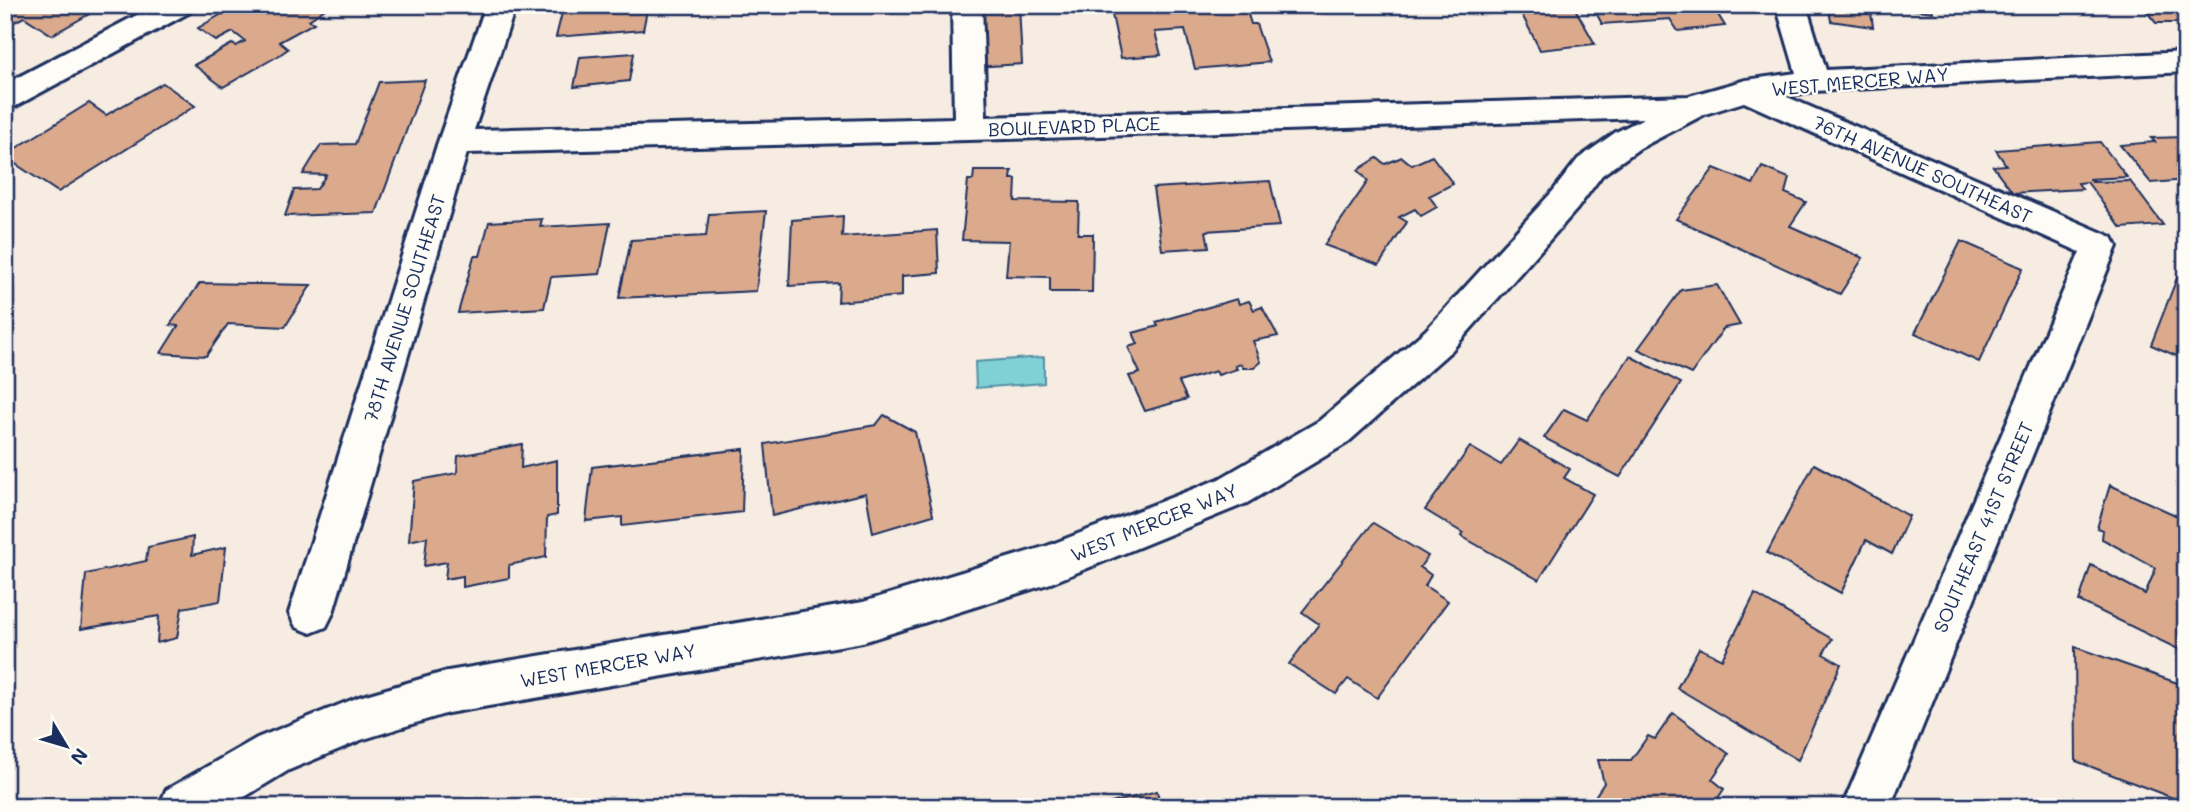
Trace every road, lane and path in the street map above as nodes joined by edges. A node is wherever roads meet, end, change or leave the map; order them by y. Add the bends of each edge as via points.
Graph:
1 (180, 5) edge
2 (501, 5) edge
3 (967, 5) edge
4 (1791, 5) edge
5 (2186, 62) edge
6 (1814, 81) junction
7 (1746, 91) junction
8 (5, 98) edge
9 (1694, 106) junction
10 (970, 129) junction
11 (454, 142) junction
12 (2100, 246) joint
13 (311, 613) dead end
14 (183, 807) edge
15 (1866, 807) edge

1 - 8 street
2 - 11 street, 78TH AVENUE SOUTHEAST
3 - 10 street
4 - 6 street
5 - 6 street, WEST MERCER WAY
6 - 7 street, WEST MERCER WAY
7 - 9 street, WEST MERCER WAY
7 - 12 street, 76TH AVENUE SOUTHEAST
9 - 10 street, BOULEVARD PLACE
9 - 14 street, WEST MERCER WAY via 1628,140 1590,167 1439,340 1333,432 1233,491 1051,564 863,622 448,692 359,719 272,754
10 - 11 street, BOULEVARD PLACE
11 - 13 street, 78TH AVENUE SOUTHEAST
12 - 15 street, SOUTHEAST 41ST STREET

